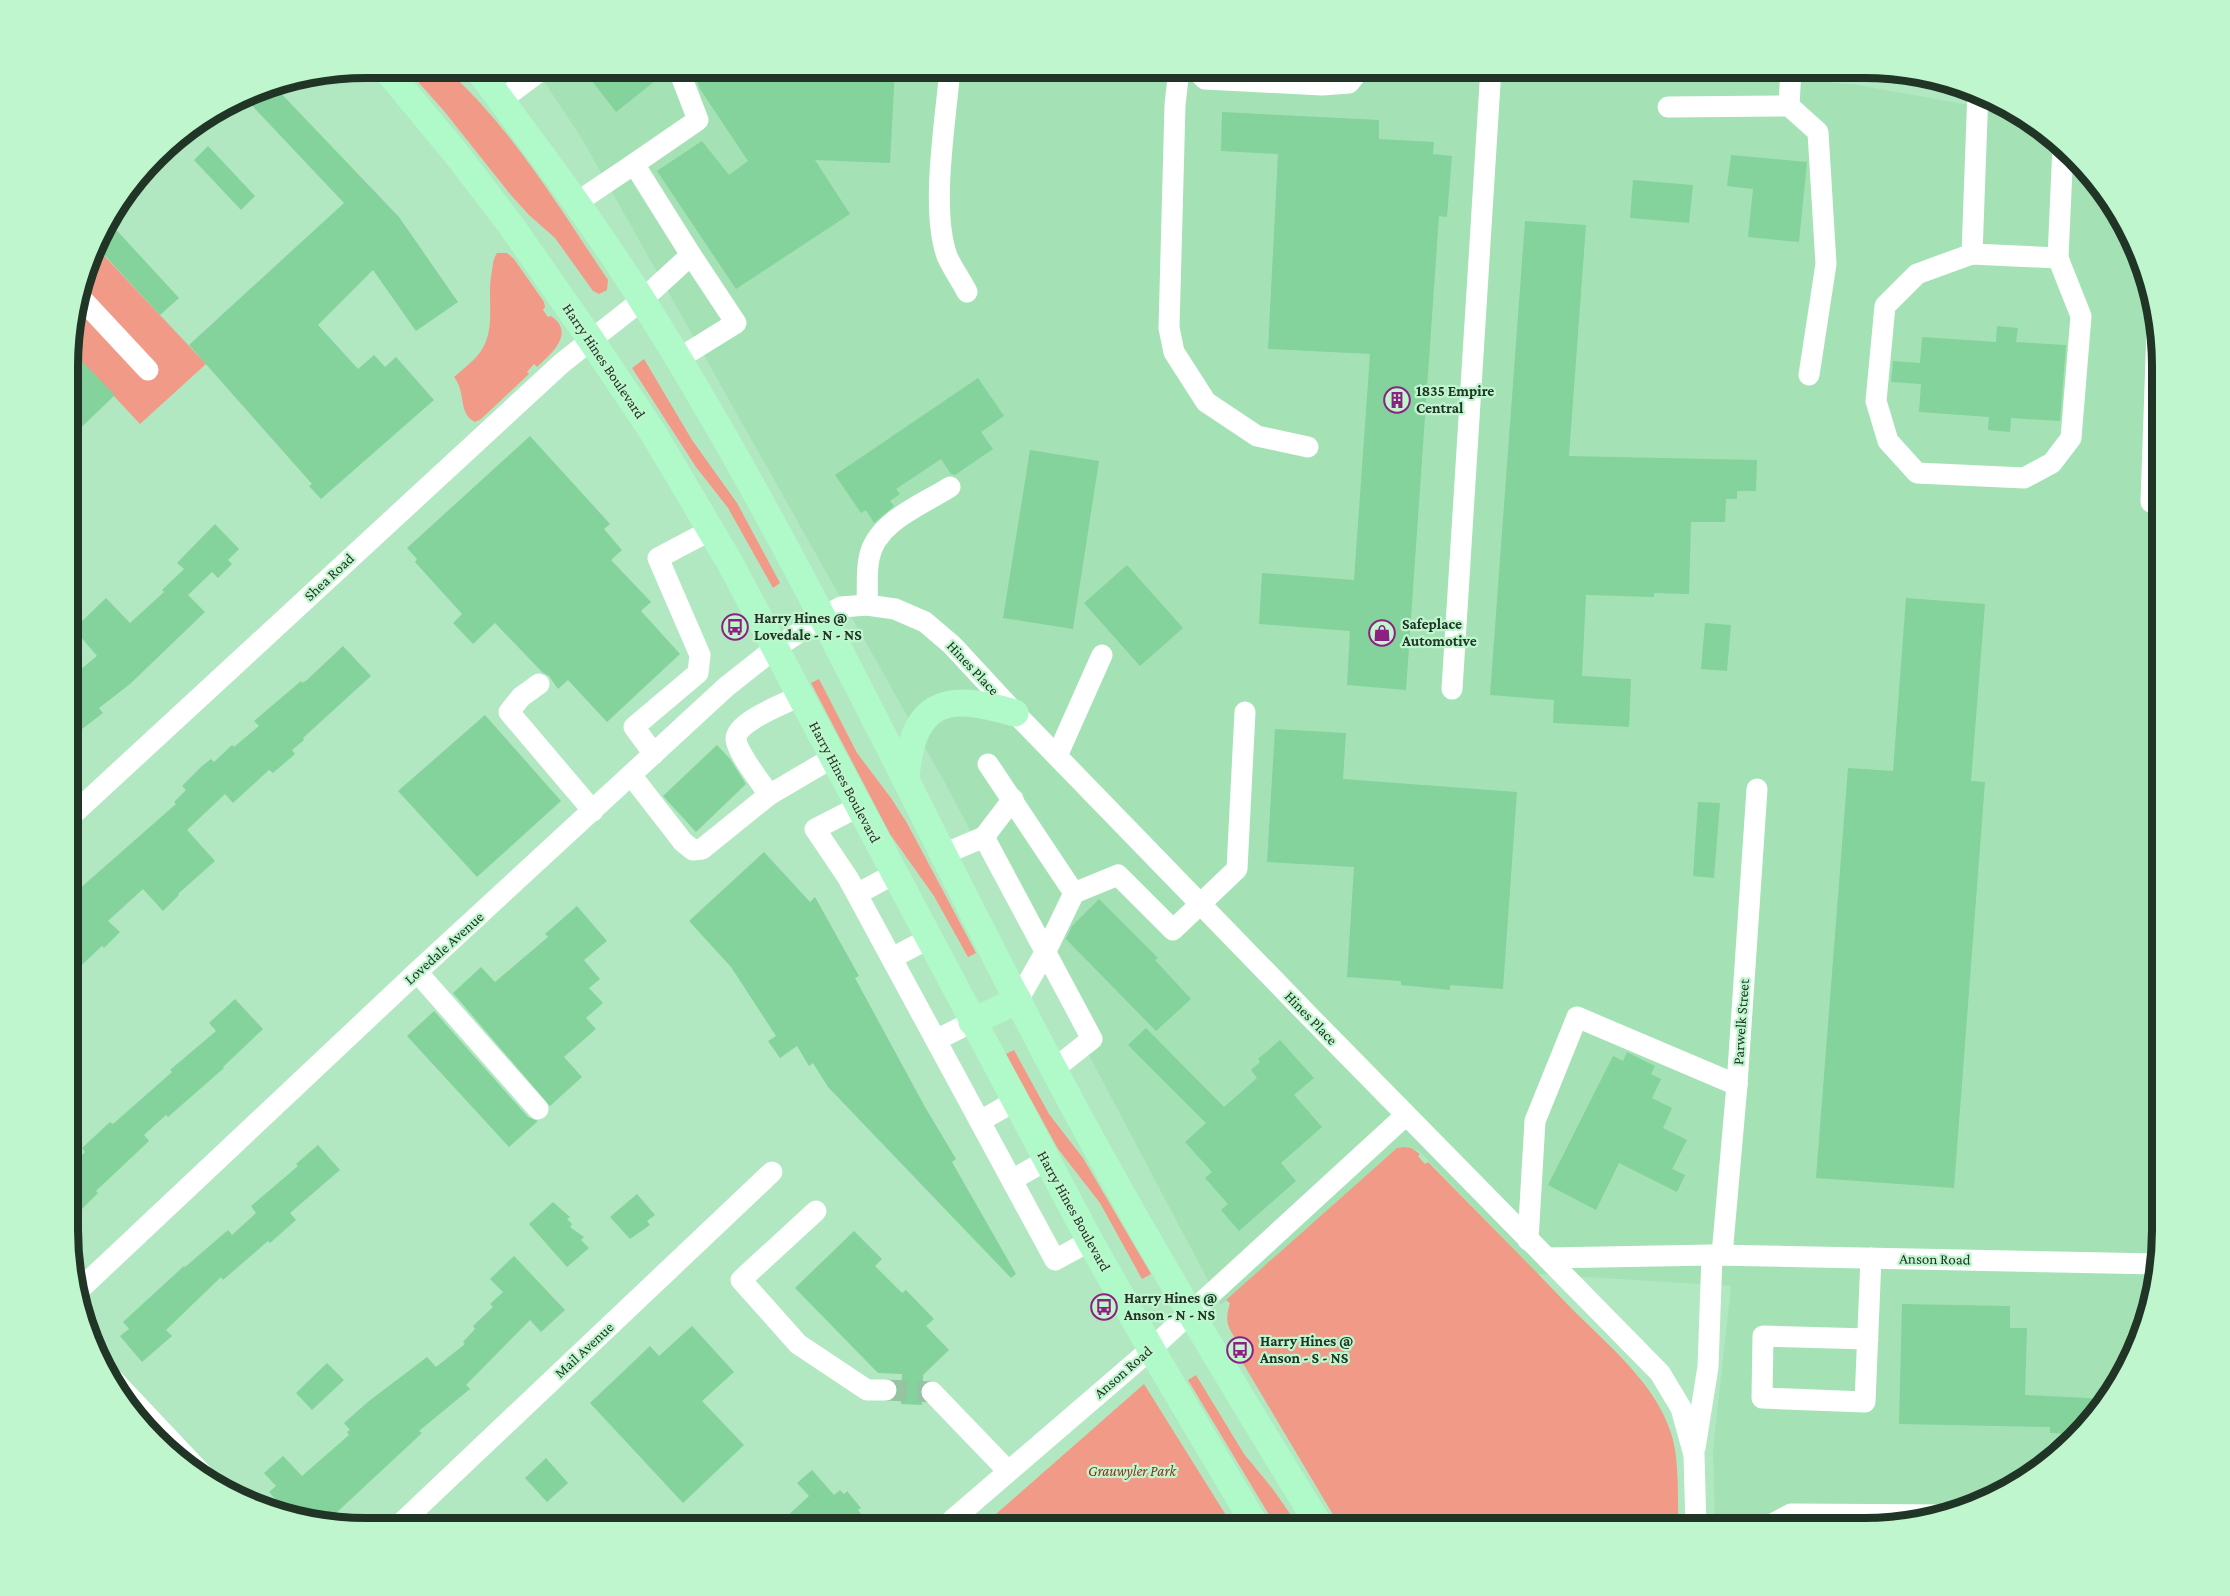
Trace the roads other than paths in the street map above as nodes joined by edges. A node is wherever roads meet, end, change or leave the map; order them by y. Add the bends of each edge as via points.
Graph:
1 (393, 78) edge
2 (484, 78) edge
3 (531, 78) edge
4 (682, 78) edge
5 (949, 78) edge
6 (1178, 78) edge
7 (1204, 78) edge
8 (1353, 78) edge
9 (1490, 78) edge
10 (1790, 78) edge
11 (501, 100) junction
12 (1978, 102) edge
13 (1789, 106) junction
14 (1668, 107) dead end
15 (2063, 157) edge
16 (634, 164) junction
17 (576, 203) junction
18 (1972, 254) junction
19 (691, 255) junction
20 (2058, 258) junction
21 (968, 292) dead end
22 (642, 300) junction
23 (86, 302) edge
24 (591, 340) junction
25 (678, 359) junction
26 (148, 370) dead end
27 (1809, 375) dead end
28 (1308, 447) dead end
29 (2152, 473) edge
30 (950, 487) dead end
31 (2151, 502) dead end
32 (711, 530) junction
33 (867, 605) junction
34 (822, 617) junction
35 (774, 649) junction
36 (1102, 655) dead end
37 (699, 663) junction
38 (539, 684) dead end
39 (726, 687) junction
40 (1452, 689) dead end
41 (800, 696) junction
42 (1245, 711) dead end
43 (1015, 713) junction
44 (654, 754) junction
45 (1057, 756) junction
46 (832, 758) junction
47 (988, 764) dead end
48 (631, 776) junction
49 (905, 779) junction
50 (1757, 789) dead end
51 (769, 795) junction
52 (1013, 798) junction
53 (858, 807) junction
54 (78, 810) edge
55 (593, 811) junction
56 (984, 837) junction
57 (944, 854) junction
58 (894, 874) junction
59 (1074, 892) junction
60 (856, 894) junction
61 (1201, 904) junction
62 (928, 939) junction
63 (1046, 951) junction
64 (891, 958) junction
65 (417, 972) junction
66 (1018, 1000) junction
67 (972, 1022) junction
68 (936, 1040) junction
69 (1054, 1069) junction
70 (1737, 1085) junction
71 (1015, 1101) junction
72 (538, 1109) dead end
73 (1406, 1115) junction
74 (980, 1121) junction
75 (1047, 1160) junction
76 (772, 1172) dead end
77 (1012, 1180) junction
78 (816, 1211) dead end
79 (1528, 1240) junction
80 (1090, 1241) junction
81 (1717, 1255) junction
82 (1547, 1258) junction
83 (1871, 1258) junction
84 (2150, 1264) edge
85 (84, 1286) edge
86 (1190, 1311) junction
87 (1868, 1339) junction
88 (1150, 1349) junction
89 (886, 1390) tunnel mouth
90 (932, 1392) tunnel mouth
91 (141, 1409) edge
92 (179, 1449) edge
93 (1694, 1455) junction
94 (1008, 1471) junction
95 (1908, 1515) edge
96 (407, 1518) edge
97 (954, 1518) edge
98 (1251, 1518) edge
99 (1315, 1518) edge
100 (1696, 1518) edge
101 (1784, 1518) edge

1 - 24 main road, Harry Hines Boulevard via 510,224
2 - 11 main road
3 - 11 street
4 - 16 street via 698,120
5 - 21 street via 940,224 948,256
6 - 28 street via 1169,328 1174,352 1206,402 1257,436
7 - 8 street via 1322,85 1349,83
9 - 40 street
10 - 13 street
11 - 17 main road
12 - 18 street
13 - 14 street
13 - 27 street via 1818,132 1826,264
15 - 20 street
16 - 17 street
16 - 19 street
17 - 22 main road
18 - 20 street
18 - 20 street via 1917,274 1885,306 1876,401 1888,441 1917,473 2024,478 2052,463 2071,438 2081,316
19 - 22 street, Shea Road
19 - 25 street via 736,323
22 - 24 street, Shea Road
22 - 25 main road
23 - 26 street
24 - 32 main road, Harry Hines Boulevard
24 - 54 street, Shea Road
25 - 34 main road
29 - 31 street
30 - 33 street via 893,521 876,538 868,558
32 - 35 main road, Harry Hines Boulevard
32 - 37 street via 658,558 700,655
33 - 34 street, Hines Place via 841,607
33 - 43 street, Hines Place via 895,609 925,622 952,645
34 - 35 street, Lovedale Avenue
34 - 49 main road
35 - 39 street, Lovedale Avenue
35 - 41 main road, Harry Hines Boulevard
36 - 45 street
37 - 39 street via 711,667
37 - 44 street via 699,673 634,727
38 - 55 street via 509,712
39 - 44 street, Lovedale Avenue
41 - 46 main road, Harry Hines Boulevard
41 - 51 street via 744,724 737,734 742,753
42 - 61 street via 1237,869
43 - 45 street, Hines Place
43 - 49 main road via 955,702 930,712 914,738
44 - 48 street, Lovedale Avenue
45 - 61 street, Hines Place
46 - 51 street
46 - 53 main road, Harry Hines Boulevard
47 - 52 street
48 - 51 street via 693,850 702,849
48 - 55 street, Lovedale Avenue
49 - 57 main road
50 - 70 street, Parwelk Street
52 - 56 street
52 - 59 street
53 - 58 main road, Harry Hines Boulevard
53 - 60 street via 815,829
55 - 65 street, Lovedale Avenue
56 - 57 street
56 - 63 street
57 - 66 main road
58 - 60 street
58 - 62 main road, Harry Hines Boulevard
59 - 61 street via 1118,875 1173,930
59 - 63 street
60 - 64 street
61 - 73 street, Hines Place
62 - 64 street
62 - 67 main road, Harry Hines Boulevard
63 - 66 street
63 - 69 street via 1092,1039
64 - 68 street
65 - 72 street
65 - 85 street, Lovedale Avenue
66 - 67 main road
66 - 69 main road
67 - 68 street
67 - 71 main road, Harry Hines Boulevard
68 - 74 street
69 - 86 main road
70 - 79 street via 1577,1017 1535,1121
70 - 81 street, Parwelk Street
71 - 74 street
71 - 75 main road, Harry Hines Boulevard
73 - 79 street, Hines Place
73 - 86 street, Anson Road
74 - 77 street
75 - 77 street
75 - 80 main road, Harry Hines Boulevard
76 - 96 street, Mail Avenue
77 - 80 street via 1055,1260
78 - 89 street via 741,1280 798,1344 867,1390
79 - 82 street, Hines Place
80 - 88 main road, Harry Hines Boulevard
81 - 82 street, Anson Road
81 - 83 street, Anson Road
81 - 93 street via 1708,1367
82 - 93 street, Hines Place via 1660,1373 1681,1408
83 - 84 street, Anson Road
83 - 87 street
86 - 88 street, Anson Road
86 - 99 main road
87 - 87 street via 1865,1402 1762,1398 1763,1336
88 - 94 street, Anson Road
88 - 98 main road, Harry Hines Boulevard
90 - 94 street
91 - 92 street
93 - 100 street, Hines Place
94 - 97 street, Anson Road
95 - 101 street via 1791,1514

